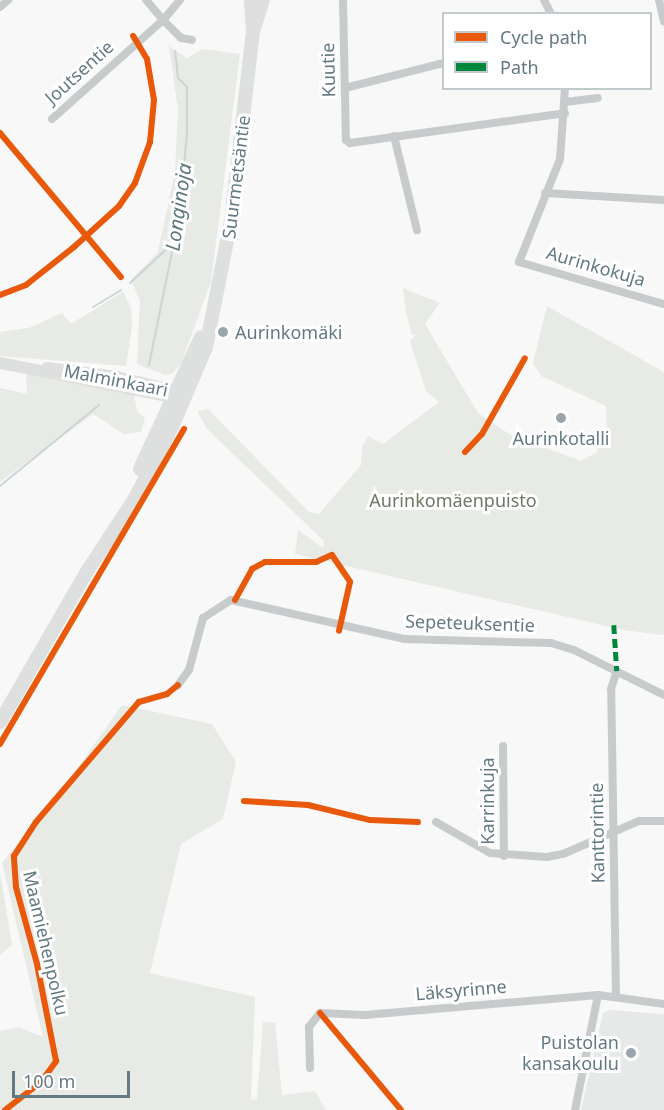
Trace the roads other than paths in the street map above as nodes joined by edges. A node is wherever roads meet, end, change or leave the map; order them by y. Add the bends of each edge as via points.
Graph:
1 (8, 0) edge
2 (146, 0) edge
3 (180, 0) edge
4 (251, 0) edge
5 (263, 0) edge
6 (343, 0) edge
7 (659, 0) edge
8 (0, 7) edge
9 (163, 20) junction
10 (664, 21) edge
11 (254, 31) junction
12 (192, 40) dead end
13 (442, 64) edge
14 (345, 88) junction
15 (566, 90) edge
16 (598, 98) dead end
17 (565, 102) junction
18 (565, 113) junction
19 (52, 119) dead end
20 (394, 136) junction
21 (545, 194) junction
22 (664, 200) edge
23 (417, 230) dead end
24 (664, 304) edge
25 (0, 363) edge
26 (178, 396) junction
27 (617, 671) junction
28 (178, 685) dead end
29 (664, 695) edge
30 (0, 722) edge
31 (503, 746) dead end
32 (664, 821) edge
33 (436, 822) dead end
34 (614, 833) junction
35 (504, 856) junction
36 (598, 995) junction
37 (616, 995) junction
38 (664, 1004) edge
39 (310, 1068) dead end
40 (575, 1110) edge

1 - 8 street
2 - 9 street
3 - 9 street, Joutsentie
4 - 11 main road, Suurmetsäntie
5 - 11 main road, Suurmetsäntie
6 - 14 street, Kuutie
7 - 10 street
9 - 12 street via 181,38
9 - 19 street, Joutsentie
11 - 26 main road, Suurmetsäntie via 231,221 209,321
13 - 14 street
14 - 20 street, Kuutie via 346,140 350,143
15 - 17 street
16 - 17 street
17 - 18 street
18 - 20 street
18 - 21 street via 560,159
20 - 23 street
21 - 22 street
21 - 24 street, Aurinkokuja via 519,262
25 - 26 main road, Malminkaari via 117,377
26 - 30 main road, Suurmetsäntie via 135,498
27 - 28 street, Sepeteuksentie via 551,643 404,639 231,600 203,618 189,670
27 - 29 street, Sepeteuksentie
27 - 34 street, Kanttorintie via 611,689
31 - 35 street, Karrinkuja
32 - 34 street via 639,822
33 - 35 street
34 - 35 street via 557,856
34 - 37 street, Kanttorintie
36 - 37 street, Läksyrinne
36 - 39 street, Läksyrinne via 365,1015 320,1013 309,1027
36 - 40 street
37 - 38 street, Läksyrinne

